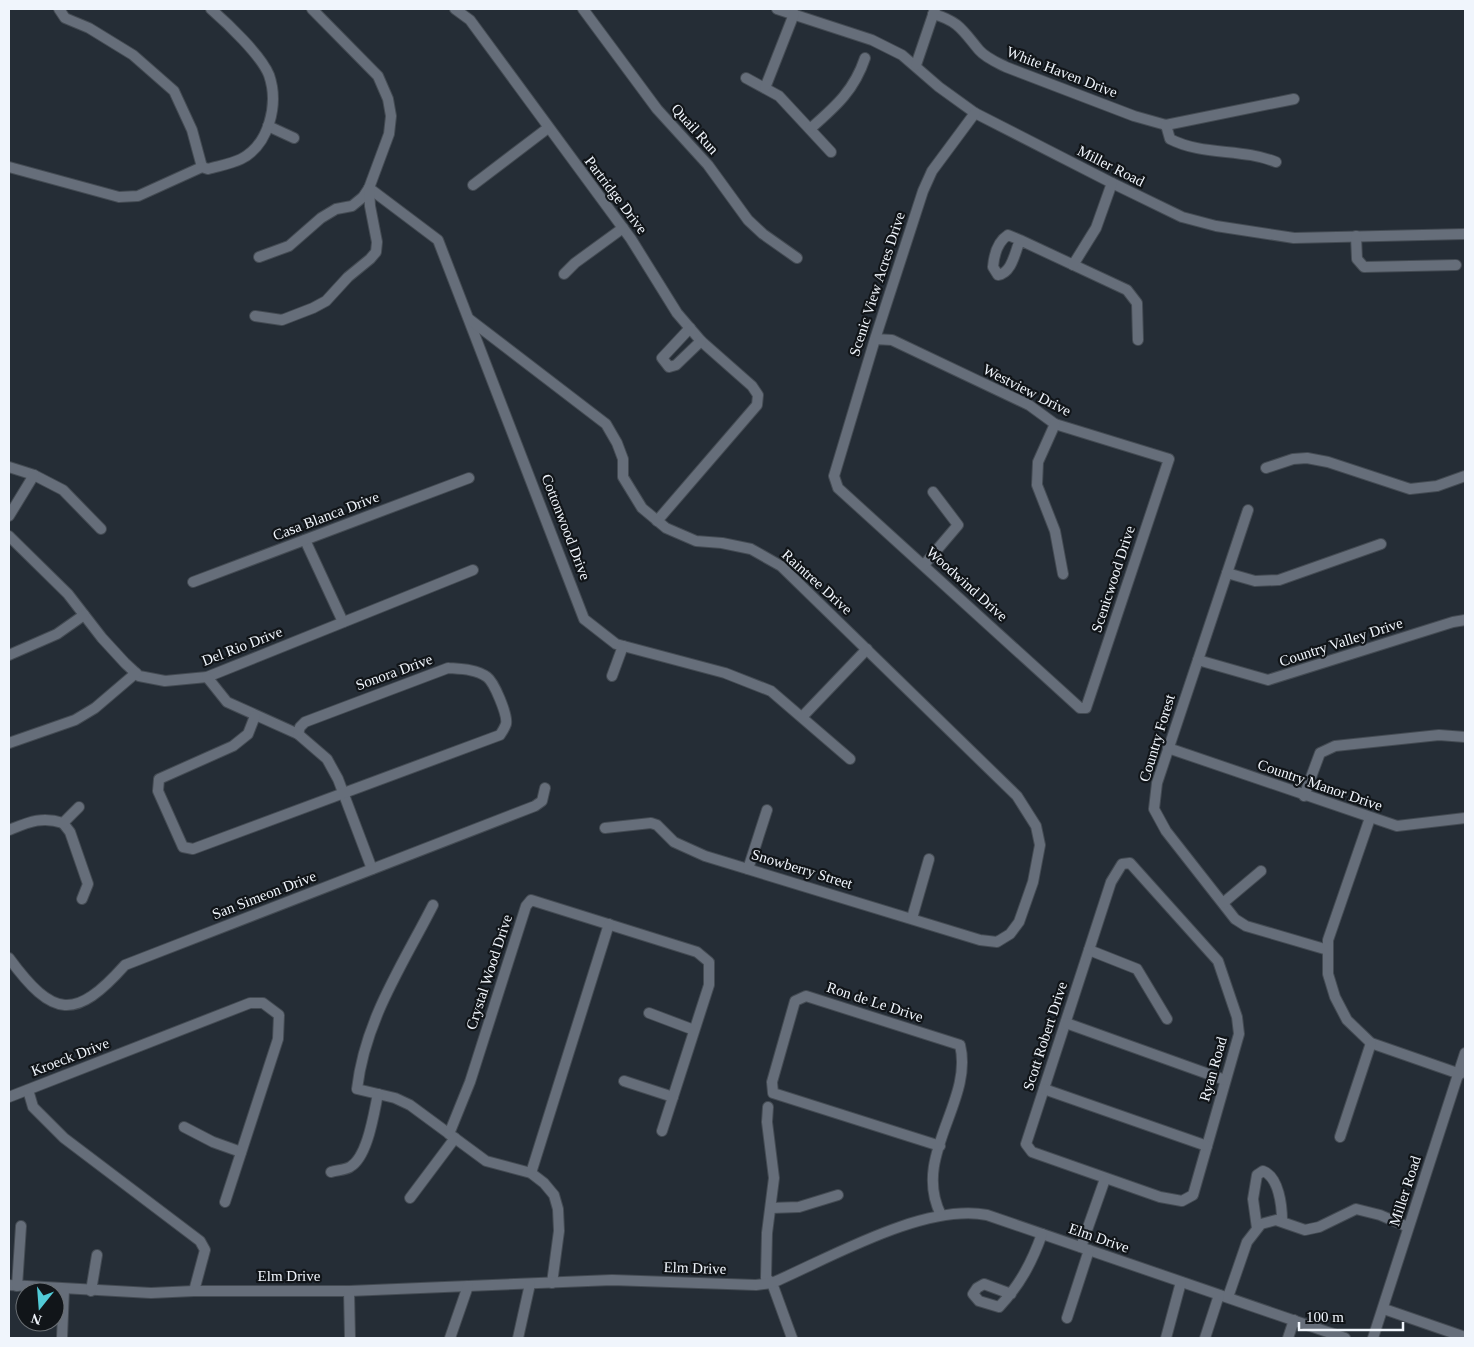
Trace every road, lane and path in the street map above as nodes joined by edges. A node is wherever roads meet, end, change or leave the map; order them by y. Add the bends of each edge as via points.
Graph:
1 (59, 9) edge
2 (211, 9) edge
3 (312, 9) edge
4 (455, 9) edge
5 (583, 9) edge
6 (777, 9) edge
7 (934, 11) edge
8 (794, 14) junction
9 (865, 58) dead end
10 (916, 65) junction
11 (746, 78) dead end
12 (765, 88) junction
13 (1294, 99) dead end
14 (974, 113) junction
15 (1166, 125) junction
16 (268, 126) junction
17 (548, 128) junction
18 (810, 129) junction
19 (294, 138) dead end
20 (831, 152) dead end
21 (1276, 162) dead end
22 (9, 167) edge
23 (202, 167) junction
24 (1112, 184) junction
25 (473, 185) dead end
26 (369, 188) junction
27 (623, 228) junction
28 (1465, 234) edge
29 (1356, 236) junction
30 (1020, 240) dead end
31 (259, 257) dead end
32 (797, 258) dead end
33 (1073, 265) junction
34 (1456, 265) dead end
35 (564, 274) dead end
36 (255, 316) dead end
37 (469, 319) junction
38 (690, 328) junction
39 (875, 339) junction
40 (1138, 340) dead end
41 (701, 341) junction
42 (1055, 424) junction
43 (1169, 459) joint
44 (9, 468) edge
45 (1266, 468) dead end
46 (34, 475) junction
47 (834, 476) joint
48 (1465, 476) edge
49 (469, 478) dead end
50 (933, 492) dead end
51 (1248, 510) dead end
52 (9, 516) edge
53 (657, 521) junction
54 (101, 529) dead end
55 (9, 536) edge
56 (305, 540) junction
57 (1381, 544) dead end
58 (924, 565) junction
59 (473, 570) dead end
60 (1227, 573) junction
61 (1063, 574) dead end
62 (193, 582) dead end
63 (84, 614) junction
64 (1465, 620) edge
65 (343, 622) junction
66 (622, 646) junction
67 (867, 649) junction
68 (9, 655) edge
69 (1198, 660) junction
70 (136, 673) junction
71 (612, 676) dead end
72 (207, 677) junction
73 (1086, 708) joint
74 (255, 716) junction
75 (802, 717) junction
76 (298, 734) junction
77 (1465, 737) edge
78 (9, 743) edge
79 (1168, 748) junction
80 (850, 759) dead end
81 (546, 788) dead end
82 (343, 795) junction
83 (1304, 796) junction
84 (79, 806) dead end
85 (767, 810) dead end
86 (1370, 818) junction
87 (1465, 818) edge
88 (63, 823) junction
89 (605, 828) dead end
90 (9, 830) edge
91 (929, 859) dead end
92 (1130, 863) joint
93 (372, 869) junction
94 (748, 869) junction
95 (1261, 871) dead end
96 (82, 899) dead end
97 (1223, 903) junction
98 (432, 904) dead end
99 (912, 918) junction
100 (609, 924) junction
101 (997, 942) joint
102 (1089, 950) junction
103 (1328, 950) junction
104 (9, 958) edge
105 (649, 1013) dead end
106 (1168, 1019) dead end
107 (1066, 1022) junction
108 (694, 1030) junction
109 (1370, 1043) junction
110 (1465, 1053) edge
111 (1460, 1074) junction
112 (1226, 1080) junction
113 (624, 1081) dead end
114 (1044, 1089) junction
115 (28, 1090) junction
116 (378, 1094) junction
117 (9, 1097) edge
118 (673, 1098) junction
119 (768, 1108) dead end
120 (184, 1127) dead end
121 (662, 1131) dead end
122 (452, 1136) junction
123 (1340, 1137) dead end
124 (940, 1146) junction
125 (1207, 1146) junction
126 (241, 1152) junction
127 (331, 1172) dead end
128 (531, 1173) junction
129 (1105, 1179) junction
130 (838, 1195) dead end
131 (410, 1198) dead end
132 (225, 1202) dead end
133 (771, 1208) junction
134 (941, 1215) junction
135 (1282, 1221) junction
136 (21, 1226) dead end
137 (1408, 1227) junction
138 (1257, 1228) junction
139 (1042, 1234) junction
140 (1085, 1249) junction
141 (97, 1255) dead end
142 (1181, 1282) junction
143 (552, 1283) junction
144 (772, 1283) junction
145 (530, 1284) junction
146 (13, 1285) edge
147 (468, 1286) junction
148 (65, 1289) edge
149 (91, 1291) junction
150 (194, 1291) junction
151 (349, 1291) junction
152 (1011, 1294) dead end
153 (1224, 1296) junction
154 (1384, 1309) junction
155 (1067, 1318) dead end
156 (1294, 1320) junction
157 (1465, 1337) edge
158 (350, 1338) edge
159 (450, 1338) edge
160 (518, 1338) edge
161 (792, 1338) edge
162 (1166, 1338) edge
163 (1205, 1338) edge
164 (1288, 1338) edge
165 (1345, 1338) edge
166 (1373, 1338) edge

1 - 23 street via 65,18 89,28 134,55 174,91 192,130
2 - 16 street via 268,73 272,87
3 - 26 street via 378,76 388,99 391,116 389,134
4 - 17 street, Partridge Drive via 470,20
5 - 32 street, Quail Run via 657,109 708,165 748,220
6 - 8 street, Miller Road
7 - 10 street
7 - 15 street, White Haven Drive via 958,24 979,50 1006,67
8 - 10 street, Miller Road via 872,40 902,54
8 - 12 street
9 - 18 street via 848,93
10 - 14 street, Miller Road
11 - 12 street
12 - 18 street via 779,96
13 - 15 street
14 - 24 street, Miller Road
14 - 39 street, Scenic View Acres Drive via 932,171 923,191
15 - 21 street via 1170,139 1179,144 1196,149 1259,155
16 - 19 street
16 - 23 street via 255,150 240,160 208,169
17 - 25 street
17 - 27 street, Partridge Drive
18 - 20 street
22 - 23 street via 119,197 138,196
24 - 29 street, Miller Road via 1182,217 1216,226 1294,238
24 - 33 street via 1096,228
26 - 31 street via 352,206 336,209 321,218 289,246
26 - 36 street via 377,242 376,252 370,259 326,301 312,308 282,320
26 - 37 street, Cottonwood Drive via 438,240
27 - 35 street
27 - 38 street, Partridge Drive
28 - 29 street, Miller Road
29 - 34 street via 1357,258 1364,267
30 - 33 street
33 - 40 street via 1127,290 1137,303
37 - 53 street, Raintree Drive via 606,424 618,443 623,459 623,477 642,508
37 - 66 street, Cottonwood Drive via 584,619
38 - 41 street, Partridge Drive
38 - 41 street via 662,358 663,361 669,367 676,365
39 - 42 street, Westview Drive via 892,340 1029,405
39 - 47 street, Scenic View Acres Drive
41 - 53 street, Partridge Drive via 752,386 758,395 757,405
42 - 43 street, Westview Drive
42 - 61 street via 1038,462 1037,485 1055,531
43 - 73 street, Scenicwood Drive
44 - 46 street
45 - 48 street via 1307,458 1410,489 1437,486
46 - 52 street
46 - 54 street via 63,490
47 - 58 street, Woodwind Drive via 838,488
49 - 56 street, Casa Blanca Drive
50 - 58 street via 958,525
51 - 60 street, Country Forest
53 - 67 street, Raintree Drive via 696,541 722,542 751,549 781,566
55 - 63 street, Del Rio Drive
56 - 62 street, Casa Blanca Drive
56 - 65 street
57 - 60 street via 1279,580 1255,582
58 - 73 street, Woodwind Drive via 1080,708
59 - 65 street, Del Rio Drive
60 - 69 street, Country Forest
63 - 68 street via 57,634
63 - 70 street, Del Rio Drive
64 - 69 street, Country Valley Drive via 1268,680
65 - 72 street, Del Rio Drive
66 - 71 street
66 - 75 street, Cottonwood Drive via 725,673 754,684 771,691
67 - 75 street
67 - 101 street, Raintree Drive via 1017,796 1036,826 1040,845 1033,882 1019,922 1010,934
69 - 79 street, Country Forest
70 - 72 street, Del Rio Drive via 165,681
70 - 78 street via 95,708 75,720
72 - 74 street via 227,702
74 - 76 street
74 - 82 street via 248,734 233,746 158,779 158,791 183,847 193,849
75 - 80 street, Cottonwood Drive
76 - 82 street via 327,759
76 - 82 street, Sonora Drive via 305,722 448,668 471,670 488,677 502,702 506,718 500,735
77 - 83 street via 1439,735 1334,746 1320,754
79 - 83 street, Country Manor Drive
79 - 97 street, Country Forest via 1157,783 1154,809 1166,831
81 - 93 street, San Simeon Drive via 542,800 535,806
82 - 93 street
83 - 86 street, Country Manor Drive
84 - 88 street
85 - 94 street
86 - 87 street, Country Manor Drive via 1397,826
86 - 103 street via 1328,940
88 - 90 street via 37,819
88 - 96 street via 70,832 88,884
89 - 94 street, Snowberry Street via 651,823 674,842 705,856
91 - 99 street
92 - 102 street, Scott Robert Drive via 1122,864 1111,882
92 - 112 street, Ryan Road via 1218,961 1237,1017 1239,1034
93 - 104 street, San Simeon Drive via 125,965 105,987 83,1003 61,1004 41,996
94 - 99 street, Snowberry Street
95 - 97 street
97 - 103 street, Country Forest via 1246,926
98 - 116 street via 373,1019 360,1059 357,1089
99 - 101 street, Snowberry Street via 980,940
100 - 108 street, Crystal Wood Drive via 697,952 709,962 709,985
100 - 122 street, Crystal Wood Drive via 531,900 526,906
100 - 128 street
102 - 106 street via 1137,969
102 - 107 street, Scott Robert Drive
103 - 109 street via 1328,974 1335,997 1347,1020
105 - 108 street
107 - 112 street
107 - 114 street, Scott Robert Drive
108 - 118 street
109 - 111 street
109 - 123 street
110 - 111 street, Miller Road
111 - 137 street, Miller Road
112 - 125 street, Ryan Road
113 - 118 street
114 - 125 street
114 - 129 street, Scott Robert Drive via 1026,1144 1032,1152
115 - 117 street
115 - 126 street, Kroeck Drive via 250,1003 263,1003 279,1015 278,1039
115 - 150 street, Kroeck Drive via 33,1107 64,1138 200,1241 205,1250
116 - 122 street via 410,1105
116 - 127 street via 360,1157 351,1167
118 - 121 street
119 - 133 street via 774,1178
120 - 126 street
122 - 128 street via 486,1161
122 - 131 street
124 - 124 street, Ron de Le Drive via 773,1093 772,1082 795,1001 806,996 960,1046 964,1058
124 - 134 street, Ron de Le Drive via 932,1165 934,1202
125 - 129 street, Ryan Road via 1193,1195 1182,1201
126 - 132 street
128 - 143 street via 554,1195 558,1209 559,1232
129 - 140 street
130 - 133 street via 798,1208
133 - 144 street via 766,1278
134 - 139 street, Elm Drive via 974,1212
134 - 144 street, Elm Drive via 873,1238
135 - 137 street via 1305,1230 1319,1227 1356,1209 1380,1214
135 - 138 street via 1261,1224
135 - 138 street via 1274,1183 1271,1176 1263,1171 1257,1175 1254,1190
136 - 146 street
137 - 154 street, Miller Road
138 - 153 street
139 - 140 street, Elm Drive
139 - 152 street via 1029,1266
140 - 142 street, Elm Drive
140 - 155 street
141 - 149 street
142 - 153 street, Elm Drive
142 - 162 street
143 - 144 street, Elm Drive via 612,1280
143 - 145 street, Elm Drive
144 - 161 street
145 - 147 street, Elm Drive
145 - 160 street
147 - 151 street, Elm Drive
147 - 159 street
148 - 149 street, Elm Drive
149 - 150 street, Elm Drive
150 - 151 street, Elm Drive
151 - 158 street
153 - 156 street, Elm Drive
153 - 163 street
154 - 157 street
154 - 166 street, Miller Road
156 - 164 street
156 - 165 street, Elm Drive

